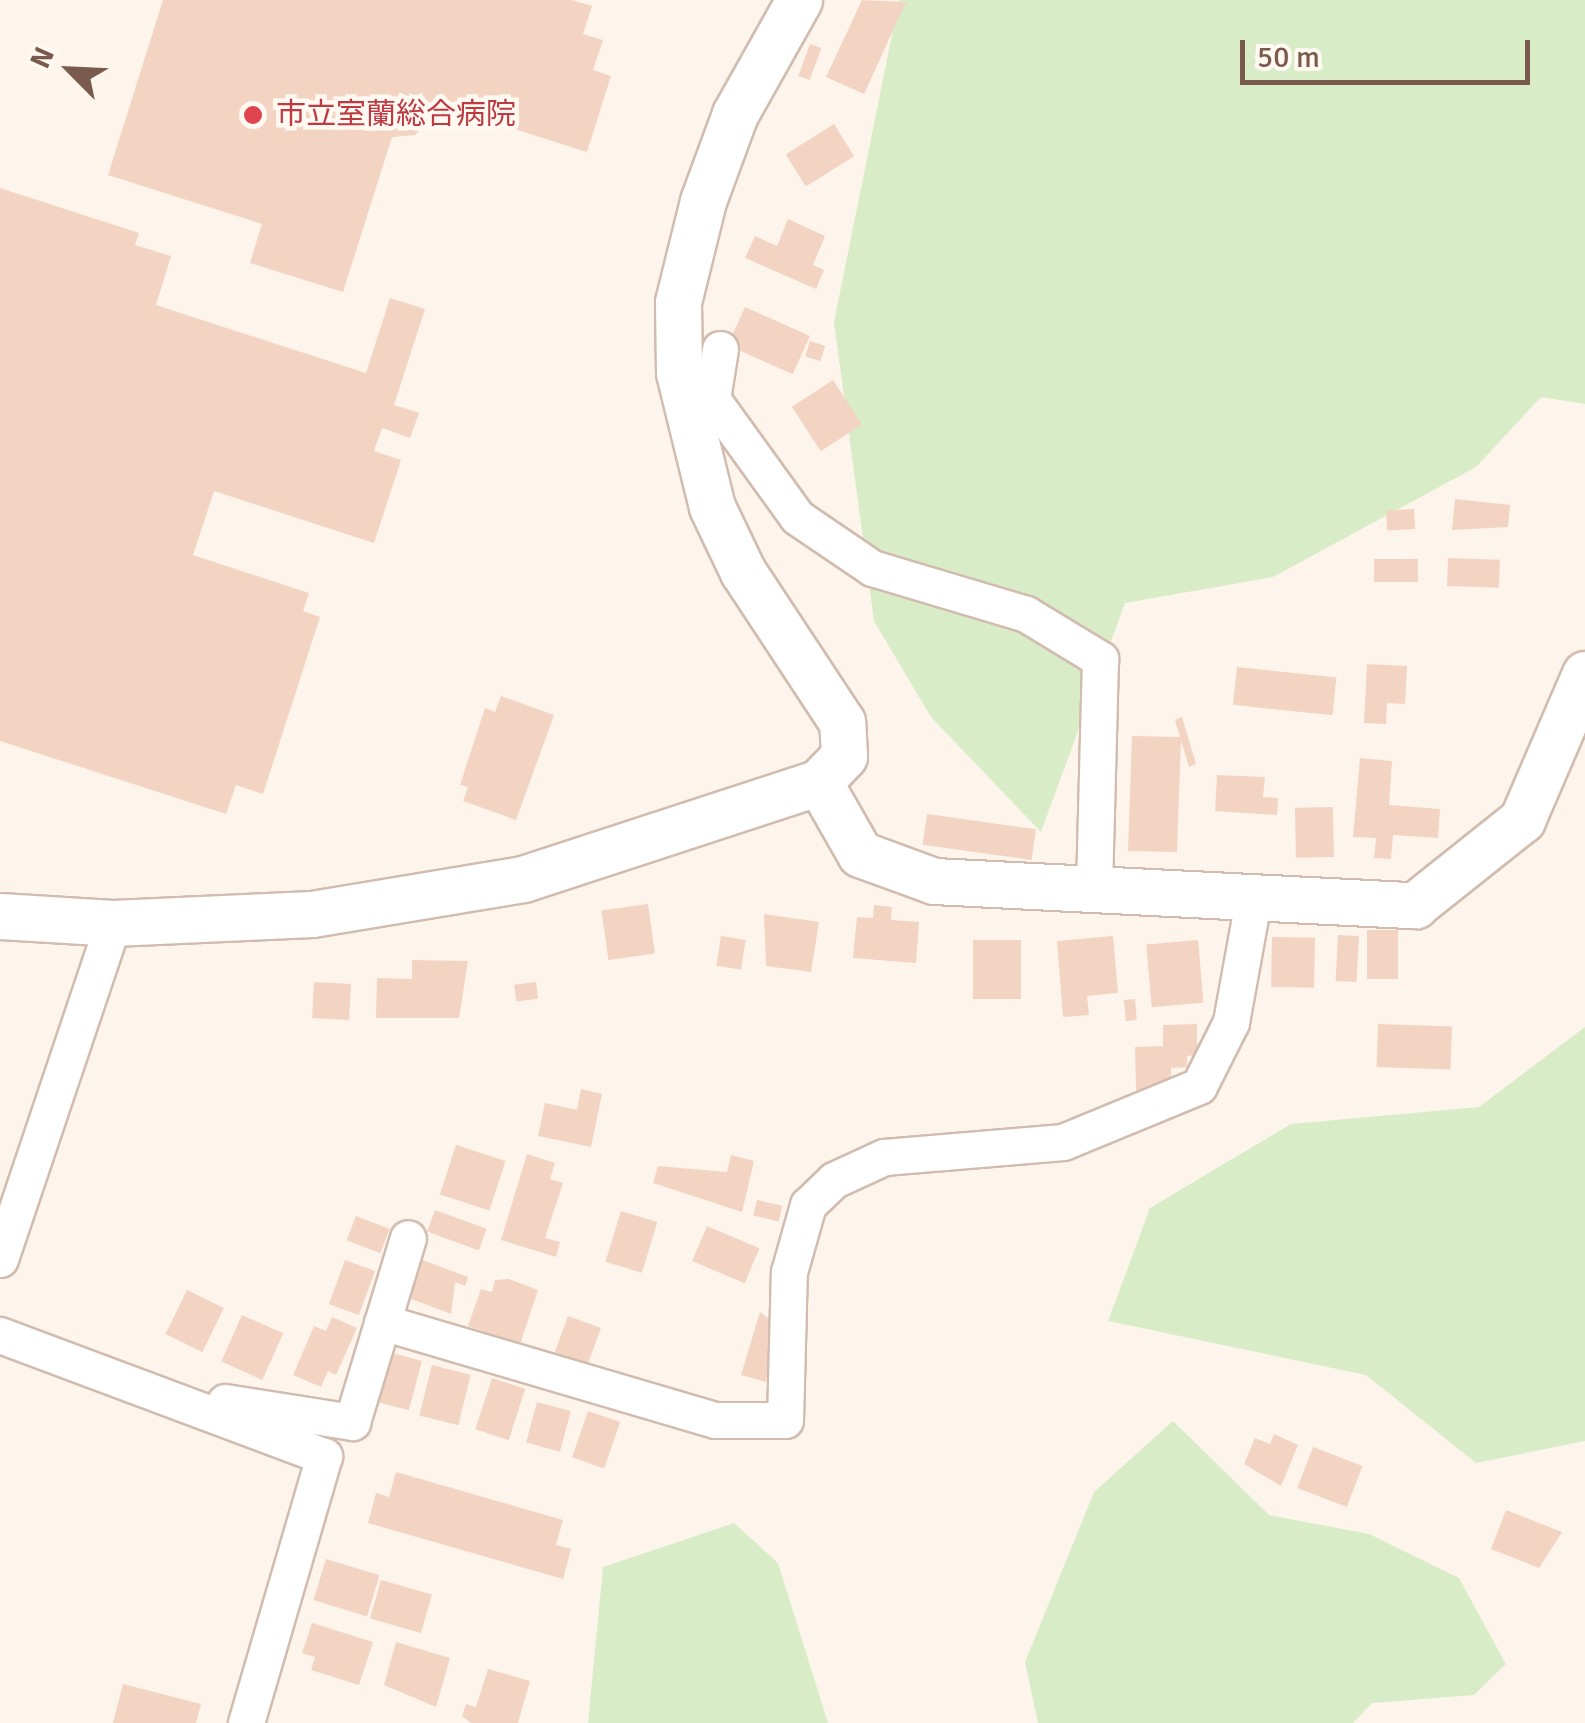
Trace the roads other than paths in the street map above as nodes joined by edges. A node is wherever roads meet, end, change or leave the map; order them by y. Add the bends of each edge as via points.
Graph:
1 (799, 0) edge
2 (720, 349) dead end
3 (1585, 674) edge
4 (819, 782) junction
5 (1094, 888) junction
6 (1254, 896) junction
7 (0, 916) edge
8 (113, 923) junction
9 (408, 1238) dead end
10 (0, 1260) edge
11 (382, 1322) junction
12 (0, 1335) edge
13 (150, 1391) junction
14 (246, 1723) edge

1 - 4 street via 735,114 703,201 678,302 679,373 712,507 744,572 842,722 844,756
2 - 5 street via 712,399 797,517 872,568 1026,614 1100,660
3 - 6 street via 1522,820 1430,895 1415,905
4 - 5 street via 860,854 901,871 934,882
4 - 8 street via 523,879 312,914
5 - 6 street
6 - 11 street via 1231,1022 1199,1086 1063,1142 884,1157 834,1180 808,1205 789,1272 786,1420 714,1420
7 - 8 street
8 - 10 street
9 - 11 street
11 - 13 street via 352,1422
12 - 13 street
13 - 14 street via 324,1456

